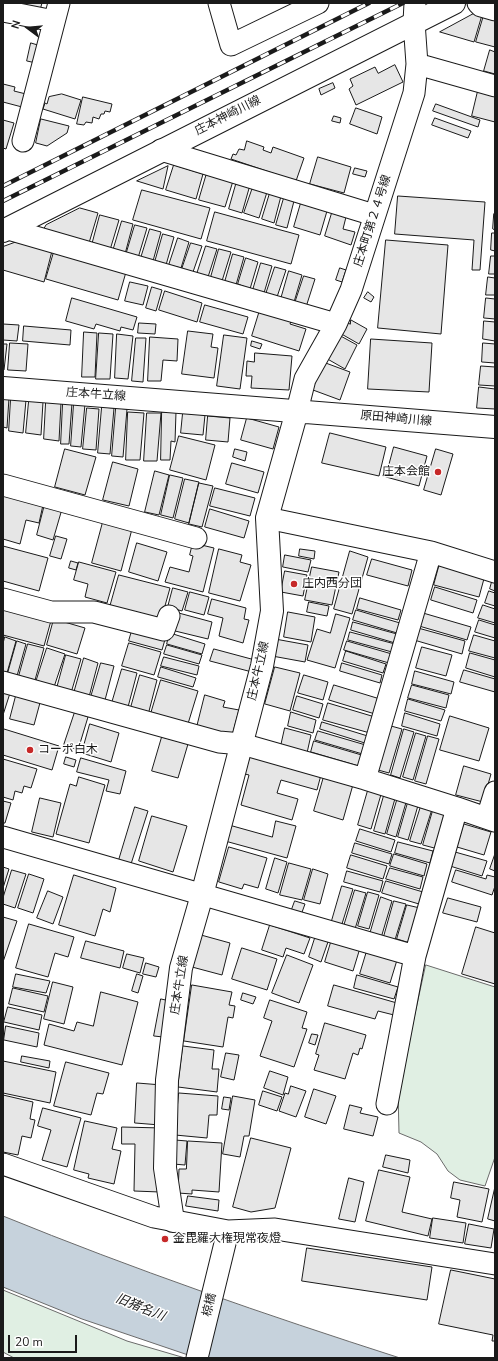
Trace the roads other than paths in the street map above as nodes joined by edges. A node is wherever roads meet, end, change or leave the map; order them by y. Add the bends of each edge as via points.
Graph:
1 (219, 3) edge
2 (318, 3) edge
3 (454, 3) edge
4 (478, 3) edge
5 (495, 10) edge
6 (3, 11) edge
7 (56, 12) edge
8 (415, 13) edge
9 (417, 64) junction
10 (495, 86) edge
11 (23, 142) dead end
12 (161, 150) junction
13 (374, 215) junction
14 (5, 230) edge
15 (336, 324) junction
16 (3, 388) edge
17 (297, 411) junction
18 (495, 427) edge
19 (3, 485) edge
20 (267, 518) junction
21 (196, 538) dead end
22 (431, 552) junction
23 (495, 572) edge
24 (3, 599) edge
25 (169, 616) dead end
26 (3, 682) edge
27 (242, 744) junction
28 (365, 779) junction
29 (495, 792) edge
30 (457, 808) junction
31 (491, 820) edge
32 (3, 837) edge
33 (202, 895) junction
34 (415, 956) junction
35 (387, 1104) dead end
36 (3, 1164) edge
37 (173, 1221) junction
38 (228, 1230) junction
39 (495, 1264) edge
40 (197, 1358) edge

1 - 2 street via 231,45
3 - 8 main road, 庄本神崎川線
4 - 5 street
6 - 7 street
7 - 11 street
8 - 9 street, 庄本町第２４号線
8 - 12 main road, 庄本神崎川線 via 235,113
9 - 10 street
9 - 13 street, 庄本町第２４号線 via 414,93
12 - 13 street
12 - 14 main road, 庄本神崎川線
13 - 15 street, 庄本町第２４号線 via 351,290
14 - 15 street
15 - 17 street, 庄本町第２４号線 via 305,379
16 - 17 main road, 庄本牛立線
17 - 18 main road, 原田神崎川線
17 - 20 main road, 庄本牛立線
19 - 21 street
20 - 22 street
20 - 27 main road, 庄本牛立線 via 272,612 262,666
22 - 23 street
22 - 28 street
24 - 25 street via 51,612 94,612 164,630
26 - 27 street via 219,742
27 - 28 street
27 - 33 main road, 庄本牛立線
28 - 30 street
29 - 31 street
30 - 31 street
30 - 34 street
32 - 33 street
33 - 34 street
33 - 37 main road, 庄本牛立線 via 181,968 167,1080 165,1168
34 - 35 street
36 - 37 street via 154,1217
37 - 38 street
38 - 39 street via 275,1229
38 - 40 street, 椋橋

